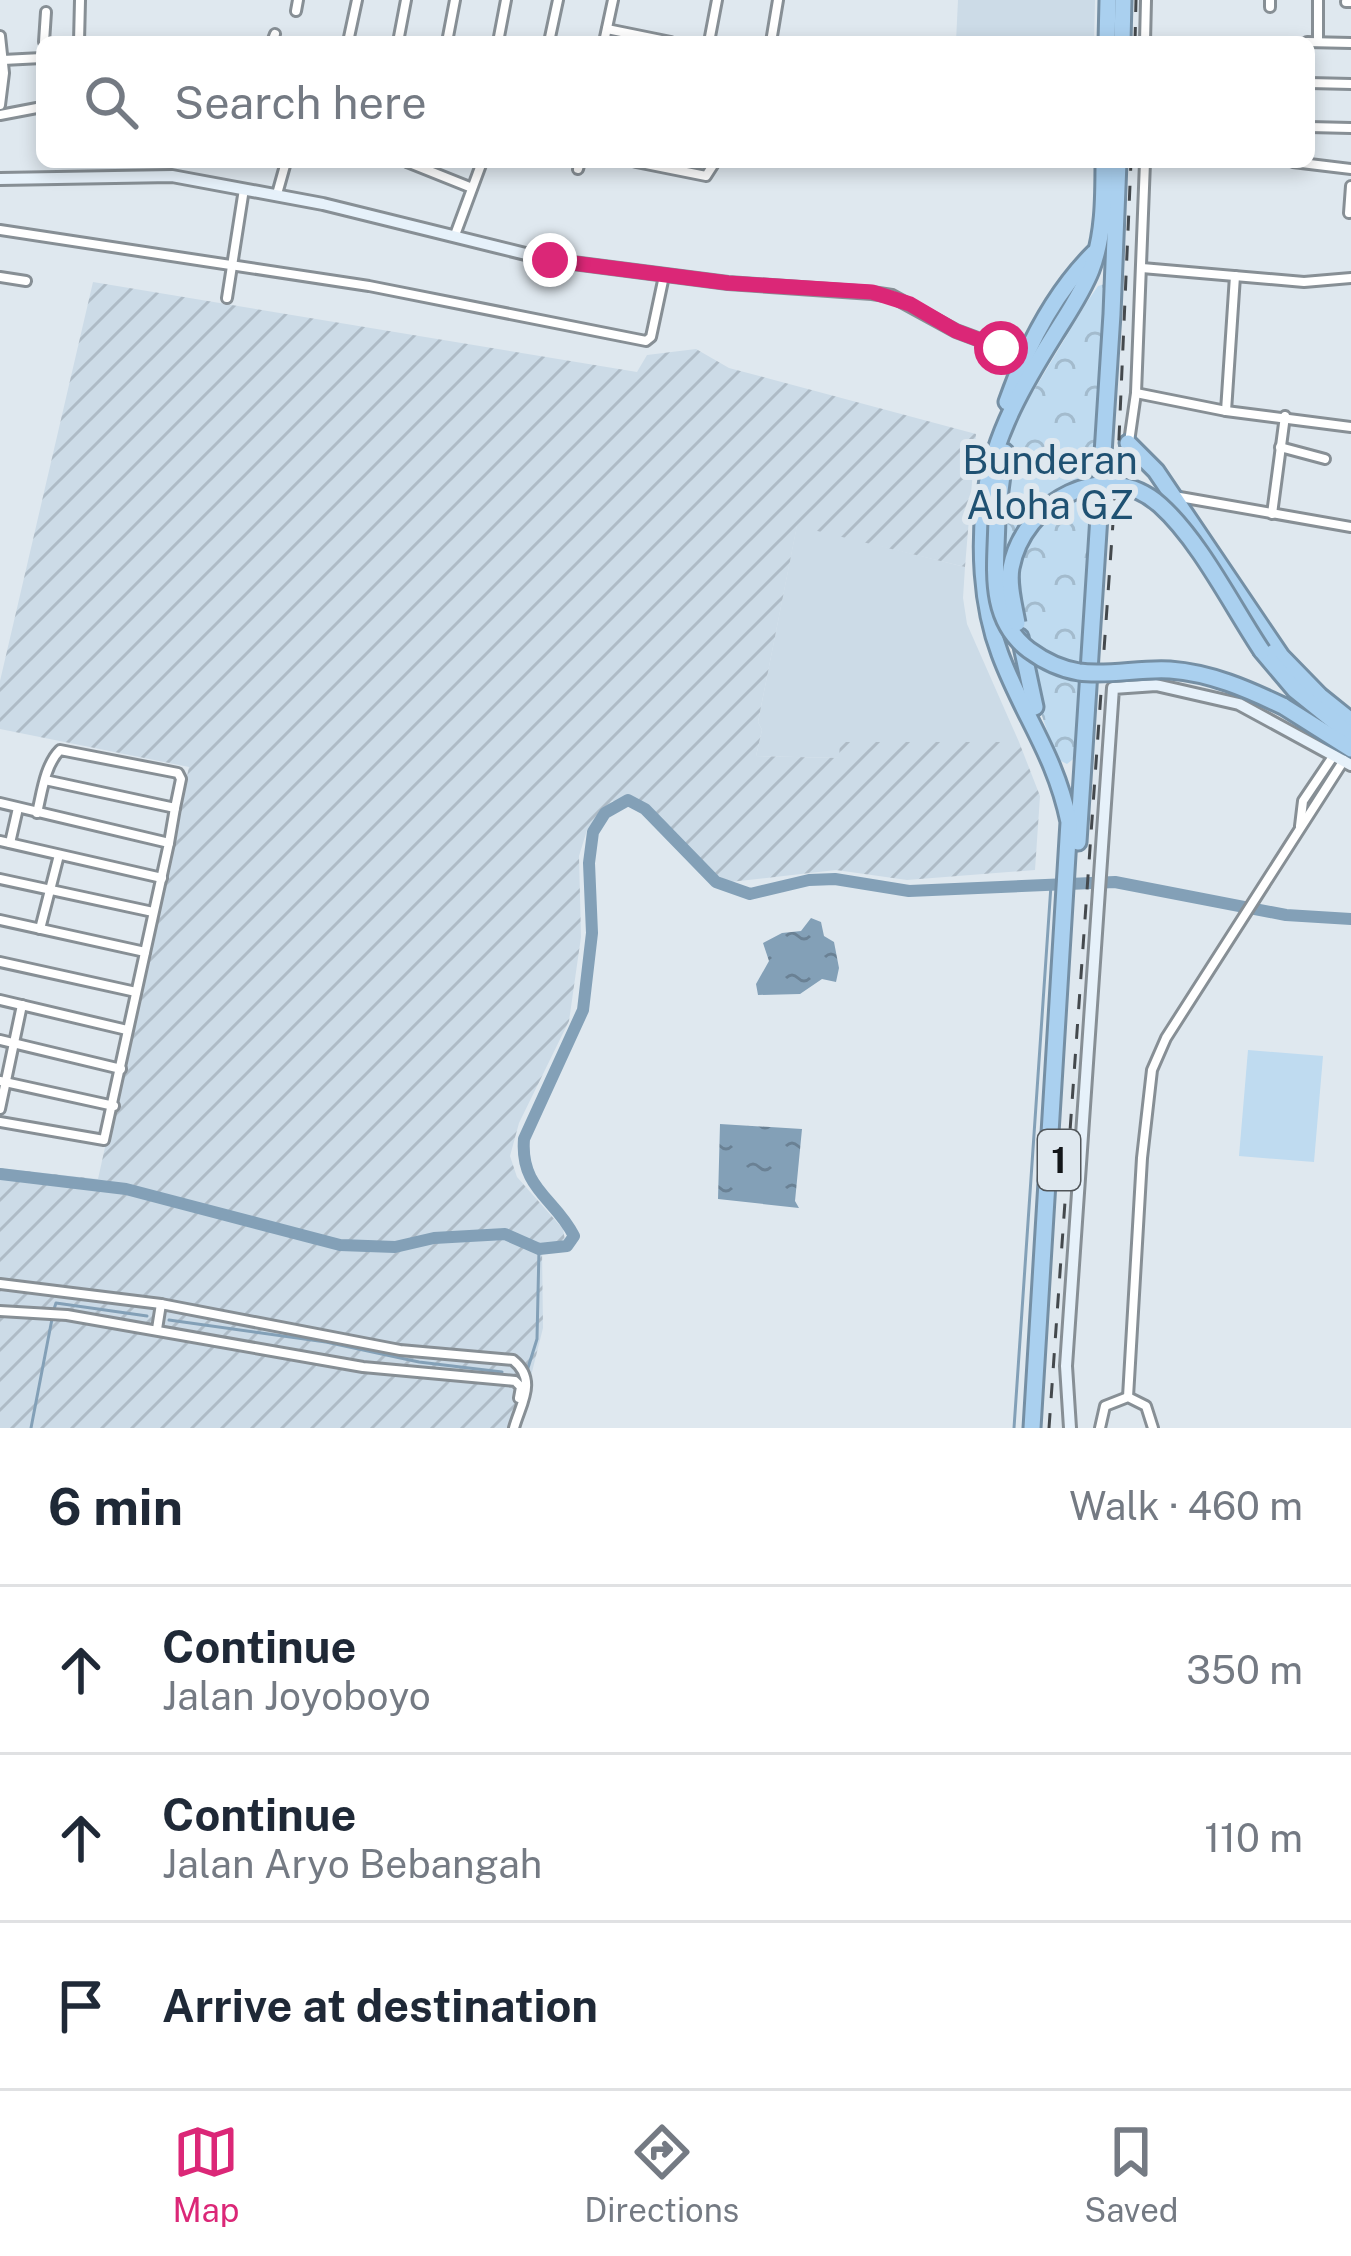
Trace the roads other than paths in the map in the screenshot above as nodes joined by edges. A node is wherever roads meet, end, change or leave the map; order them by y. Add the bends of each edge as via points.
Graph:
1 (80, 0) edge
2 (357, 0) edge
3 (406, 0) edge
4 (455, 0) edge
5 (506, 0) edge
6 (558, 0) edge
7 (613, 0) edge
8 (717, 0) edge
9 (778, 0) edge
10 (1108, 0) edge
11 (1123, 0) edge
12 (1146, 0) edge
13 (1318, 0) edge
14 (46, 12) dead end
15 (607, 29) junction
16 (44, 36) edge
17 (79, 36) edge
18 (349, 36) edge
19 (399, 36) edge
20 (447, 36) edge
21 (499, 36) edge
22 (550, 36) edge
23 (605, 36) edge
24 (641, 36) edge
25 (711, 36) edge
26 (772, 36) edge
27 (1107, 36) edge
28 (1122, 36) edge
29 (1145, 36) edge
30 (1313, 36) edge
31 (0, 39) edge
32 (1315, 42) edge
33 (1351, 43) edge
34 (36, 58) edge
35 (3, 60) junction
36 (1315, 82) edge
37 (1351, 84) edge
38 (1, 93) edge
39 (0, 105) edge
40 (36, 108) edge
41 (0, 115) edge
42 (1315, 127) edge
43 (1351, 128) edge
44 (1315, 165) edge
45 (66, 168) edge
46 (180, 168) edge
47 (284, 168) edge
48 (422, 168) edge
49 (482, 168) edge
50 (666, 168) edge
51 (711, 168) edge
52 (1104, 168) edge
53 (1117, 168) edge
54 (1145, 168) edge
55 (1351, 169) edge
56 (0, 178) edge
57 (65, 178) junction
58 (178, 178) junction
59 (1351, 187) edge
60 (472, 188) junction
61 (244, 190) junction
62 (277, 194) junction
63 (1349, 213) edge
64 (0, 230) edge
65 (455, 235) junction
66 (1104, 248) junction
67 (231, 264) junction
68 (1142, 268) junction
69 (664, 276) junction
70 (1235, 276) junction
71 (0, 277) edge
72 (1351, 278) edge
73 (26, 281) dead end
74 (1114, 284) junction
75 (1083, 289) junction
76 (227, 298) dead end
77 (1024, 356) junction
78 (1136, 393) junction
79 (1226, 411) junction
80 (1012, 412) junction
81 (1285, 416) junction
82 (1351, 427) edge
83 (1000, 434) junction
84 (1128, 443) joint
85 (1280, 447) junction
86 (1325, 459) dead end
87 (1172, 496) junction
88 (1272, 514) junction
89 (1351, 526) edge
90 (1351, 721) edge
91 (1351, 736) edge
92 (1084, 751) junction
93 (1050, 754) junction
94 (1345, 757) edge
95 (46, 780) junction
96 (0, 803) edge
97 (18, 808) junction
98 (175, 808) junction
99 (37, 813) junction
100 (5, 842) edge
101 (169, 843) junction
102 (59, 854) junction
103 (161, 878) junction
104 (0, 879) edge
105 (1071, 884) junction
106 (50, 890) junction
107 (153, 912) junction
108 (0, 920) edge
109 (40, 929) junction
110 (145, 952) junction
111 (0, 962) edge
112 (136, 992) junction
113 (0, 1000) edge
114 (22, 1005) junction
115 (128, 1030) junction
116 (0, 1040) edge
117 (13, 1043) junction
118 (121, 1070) junction
119 (3, 1082) edge
120 (114, 1106) junction
121 (0, 1109) edge
122 (0, 1122) edge
123 (0, 1284) edge
124 (160, 1308) junction
125 (0, 1311) edge
126 (157, 1326) junction
127 (1128, 1397) junction
128 (511, 1428) edge
129 (1032, 1428) edge
130 (1042, 1428) edge
131 (1070, 1428) edge
132 (1100, 1428) edge
133 (1153, 1428) edge

1 - 17 street
2 - 18 street
3 - 19 street
4 - 20 street
5 - 21 street
6 - 22 street
7 - 15 street
8 - 25 street
9 - 26 street
10 - 27 highway
11 - 28 highway
12 - 29 street
13 - 30 street
14 - 16 street
15 - 23 street
15 - 24 street
31 - 35 street
32 - 33 street
34 - 35 street
35 - 38 street
36 - 37 street
38 - 39 street
40 - 41 street
42 - 43 street
44 - 55 street
45 - 57 street
46 - 58 street
47 - 62 street
48 - 60 street
49 - 60 street
50 - 51 street via 706,176
52 - 66 highway, 1
53 - 66 highway, 1
54 - 68 street
56 - 57 street
57 - 58 street
58 - 61 street
59 - 63 street
60 - 65 street
61 - 62 street
61 - 67 street
62 - 65 street
64 - 67 street
65 - 69 street via 550,260
66 - 74 highway, 1
66 - 75 highway, 1
66 - 77 highway via 1076,271
67 - 69 street via 643,341
67 - 76 street
68 - 70 street
68 - 78 street
69 - 77 street via 892,296
70 - 72 street
70 - 79 street
71 - 73 street
74 - 75 highway via 1101,277
74 - 92 highway, 1
75 - 80 highway, 1
77 - 83 highway
78 - 79 street
78 - 84 street
79 - 81 street
80 - 83 highway, 1
80 - 94 highway, bridge via 998,514 998,602 1013,638 1076,671 1216,678 1283,706
81 - 82 street
81 - 85 street
83 - 93 highway, 1 via 985,505 988,607 1001,656
84 - 87 highway
85 - 86 street
85 - 88 street
87 - 88 street
87 - 90 highway via 1281,656
88 - 89 street
91 - 93 highway, bridge via 1262,651 1158,502 1104,484 1067,494 1033,518 1010,570 1028,686
92 - 93 highway via 1071,768
92 - 105 highway, 1
93 - 105 highway, 1 via 1069,822
94 - 127 street via 1152,1070
94 - 131 street via 1239,704 1156,685 1114,688 1066,1366
95 - 98 street
95 - 98 street via 55,754 67,749 178,773
95 - 99 street
96 - 97 street
97 - 99 street
97 - 100 street
98 - 101 street
99 - 101 street
100 - 102 street
101 - 103 street
102 - 103 street
102 - 106 street
103 - 107 street
104 - 106 street
105 - 129 highway, 1
105 - 130 highway, 1
106 - 107 street
106 - 109 street
107 - 110 street
108 - 109 street
109 - 110 street
110 - 112 street
111 - 112 street
112 - 115 street
113 - 114 street
114 - 115 street
114 - 117 street
115 - 118 street
116 - 117 street
117 - 118 street
117 - 119 street
118 - 120 street
119 - 120 street
119 - 121 street
120 - 122 street via 102,1141
123 - 124 street
124 - 126 street
124 - 128 street via 349,1342 513,1360 527,1390
125 - 126 street
126 - 128 street via 362,1367 519,1382
127 - 132 street via 1106,1406
127 - 133 street via 1146,1406

